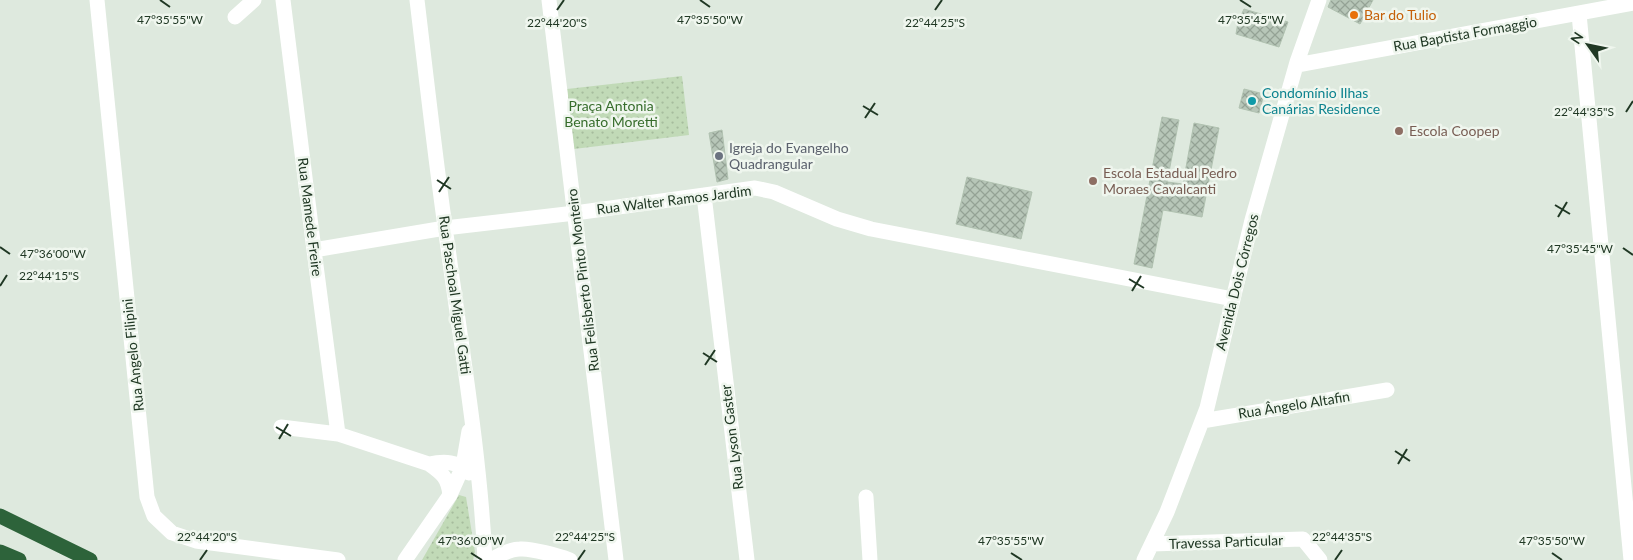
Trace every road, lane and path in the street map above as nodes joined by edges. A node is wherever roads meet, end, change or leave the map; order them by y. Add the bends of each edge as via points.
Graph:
1 (97, 0) edge
2 (254, 0) edge
3 (283, 0) edge
4 (417, 0) edge
5 (549, 0) edge
6 (1319, 0) edge
7 (1633, 3) edge
8 (1578, 14) junction
9 (235, 17) dead end
10 (1297, 65) junction
11 (704, 195) junction
12 (575, 213) junction
13 (445, 228) junction
14 (314, 250) junction
15 (1233, 299) junction
16 (1387, 390) dead end
17 (472, 414) junction
18 (1202, 421) junction
19 (281, 427) dead end
20 (338, 434) junction
21 (429, 464) junction
22 (462, 466) junction
23 (450, 495) junction
24 (866, 497) dead end
25 (481, 498) junction
26 (0, 516) edge
27 (1152, 544) junction
28 (0, 552) edge
29 (19, 560) edge
30 (90, 560) edge
31 (338, 560) edge
32 (405, 560) edge
33 (485, 560) edge
34 (491, 560) edge
35 (570, 560) edge
36 (616, 560) edge
37 (747, 560) edge
38 (870, 560) edge
39 (1144, 560) edge
40 (1320, 560) edge
41 (1631, 560) edge

1 - 31 street, Rua Angelo Filipini via 148,497 154,516 172,533 196,541
2 - 9 street
3 - 14 street, Rua Mamede Freire
4 - 13 street, Rua Paschoal Miguel Gatti
5 - 12 street, Rua Felisberto Pinto Monteiro
6 - 10 street, Avenida Dois Córregos
7 - 8 street, Rua Baptista Formaggio
8 - 10 street, Rua Baptista Formaggio
8 - 41 street
10 - 15 street, Avenida Dois Córregos via 1252,220
11 - 12 street, Rua Walter Ramos Jardim
11 - 15 street, Rua Walter Ramos Jardim via 755,188 774,192 837,219 871,229
11 - 37 street, Rua Lyson Gaster
12 - 13 street, Rua Walter Ramos Jardim
12 - 36 street, Rua Felisberto Pinto Monteiro
13 - 14 street, Rua Walter Ramos Jardim
13 - 17 street, Rua Paschoal Miguel Gatti
14 - 20 street, Rua Mamede Freire
15 - 18 street, Avenida Dois Córregos
16 - 18 street, Rua Ângelo Altafin
17 - 22 street
17 - 25 street, Rua Paschoal Miguel Gatti
18 - 27 street, Avenida Dois Córregos
19 - 20 street
20 - 21 street
21 - 22 street via 440,462
21 - 23 street via 449,483
22 - 23 street
22 - 25 street via 473,478
23 - 32 street
24 - 38 street
25 - 33 street, Rua Paschoal Miguel Gatti
26 - 30 highway
27 - 39 street, Avenida Dois Córregos
27 - 40 street, Travessa Particular via 1303,539
28 - 29 highway
34 - 35 street via 520,549

